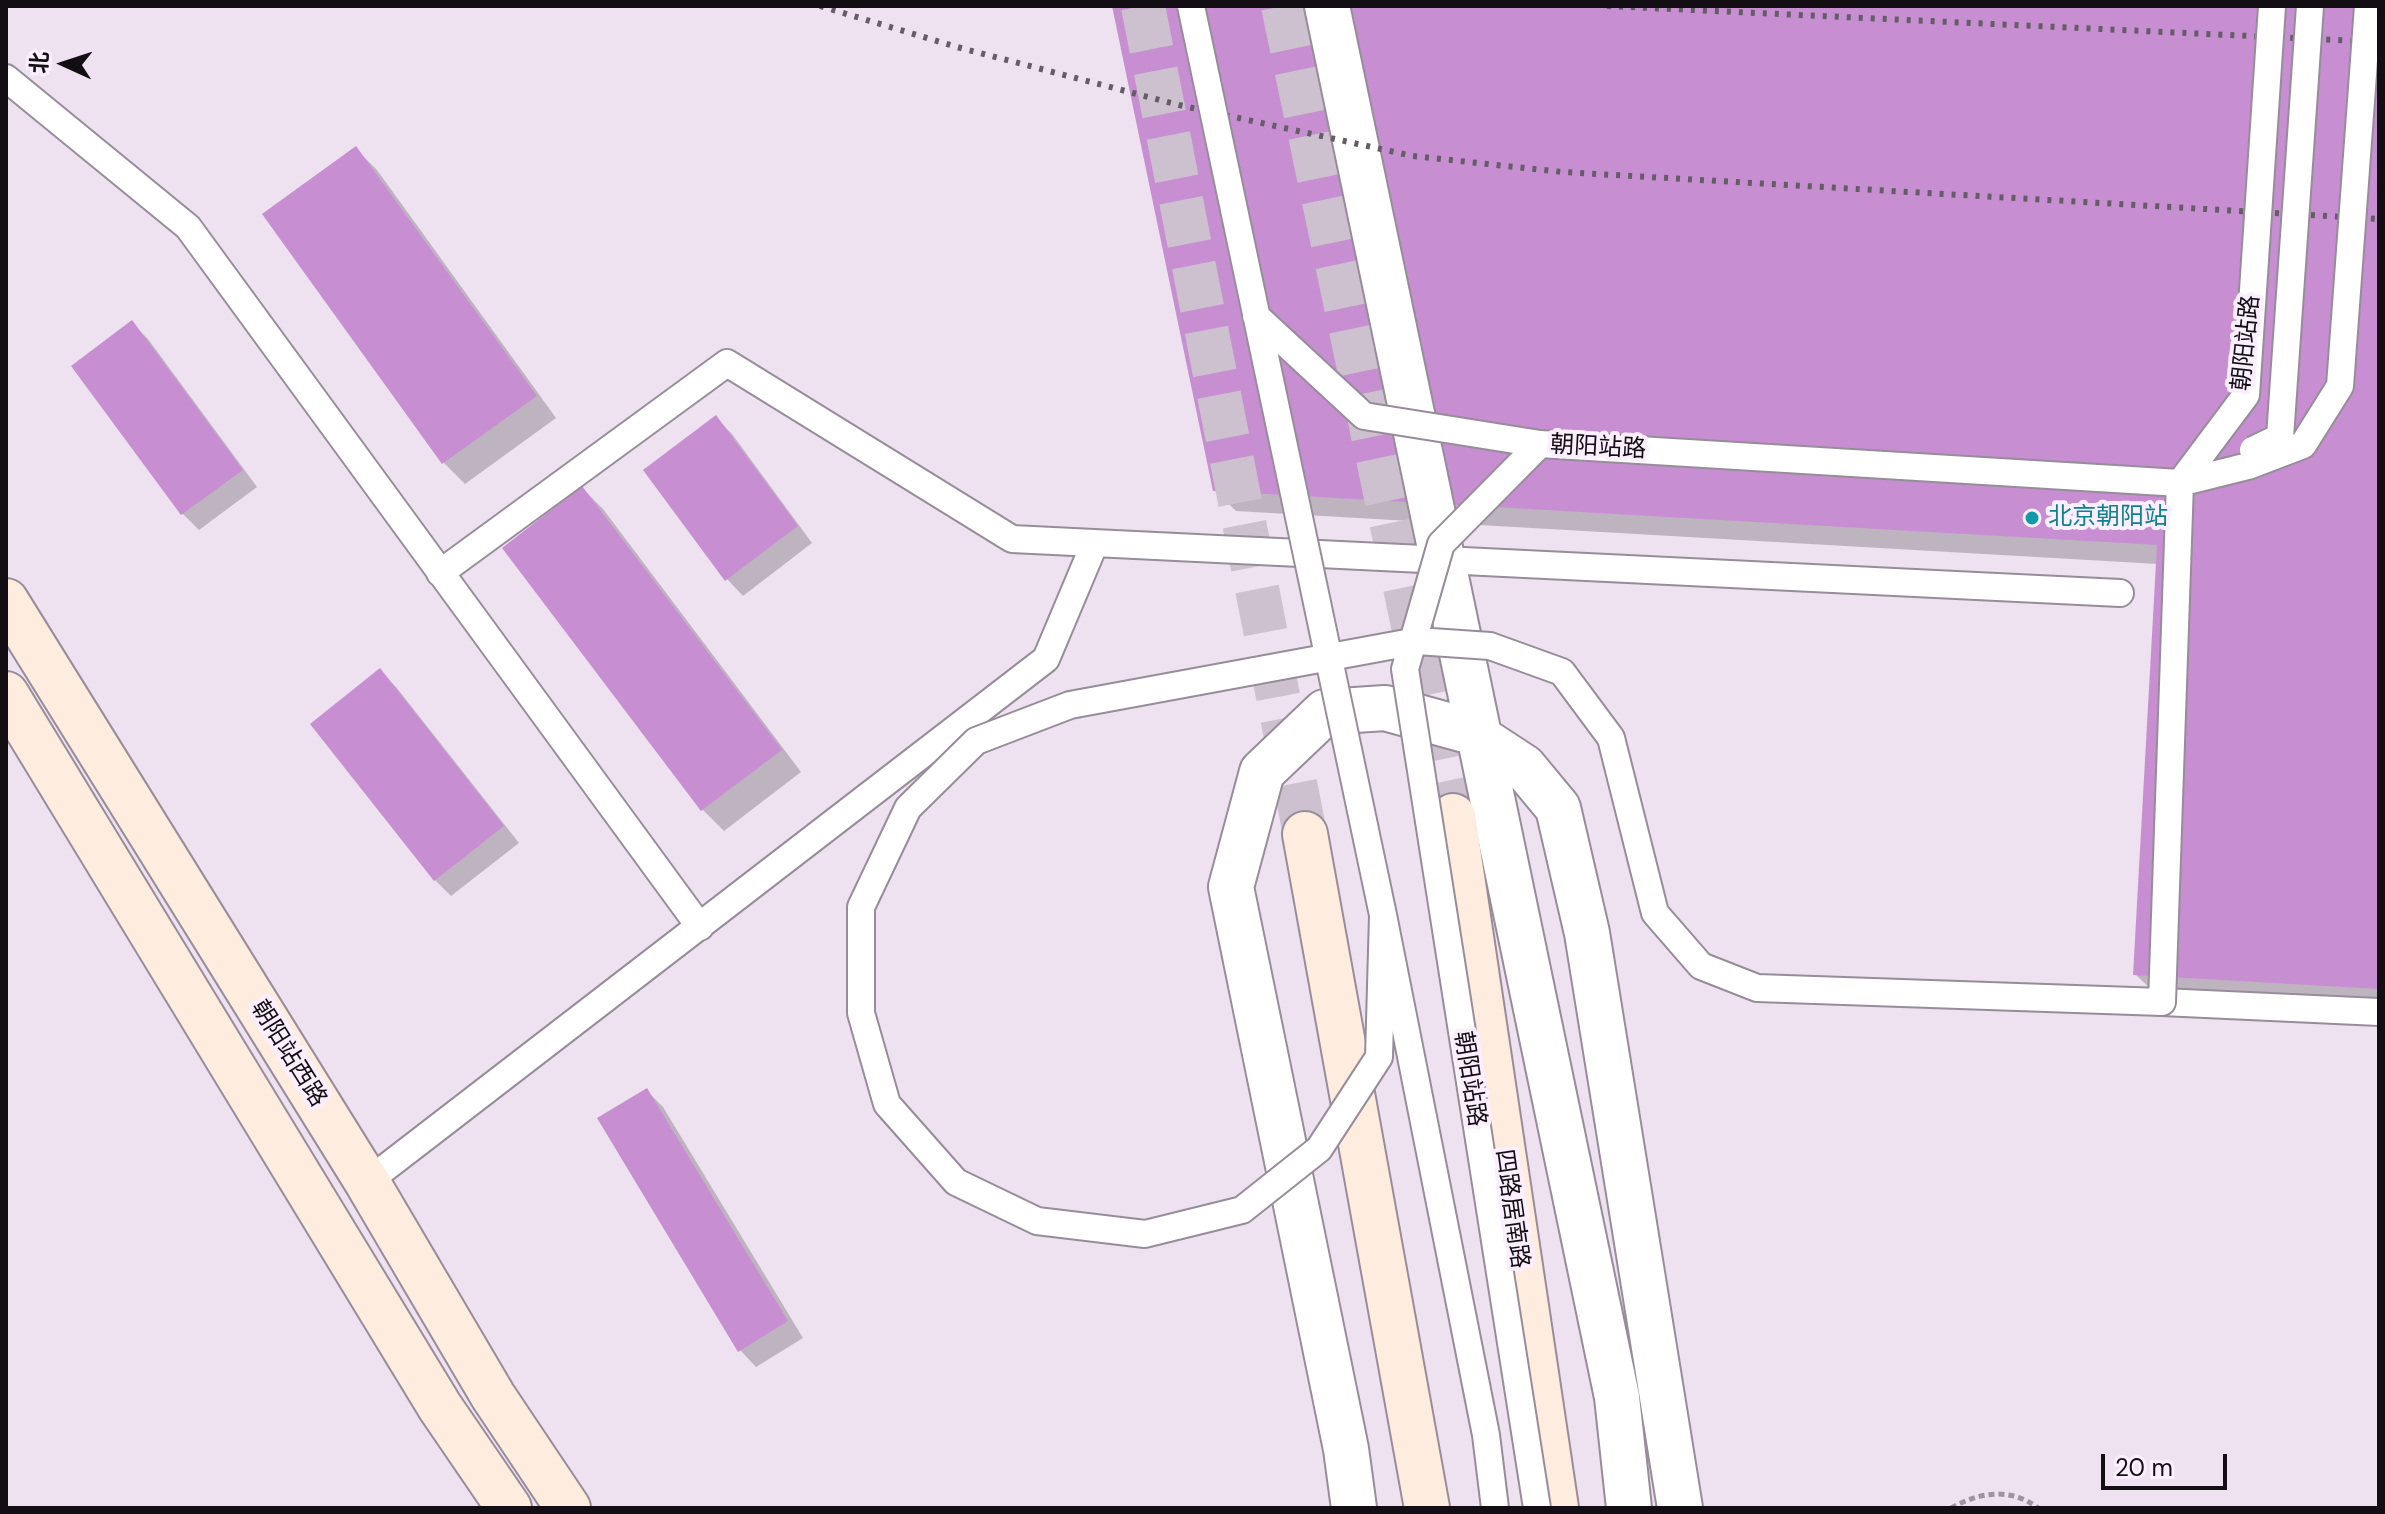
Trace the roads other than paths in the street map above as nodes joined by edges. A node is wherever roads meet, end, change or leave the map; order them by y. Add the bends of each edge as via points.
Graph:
1 (1191, 6) edge
2 (1327, 6) edge
3 (2272, 6) edge
4 (2310, 6) edge
5 (2368, 6) edge
6 (6, 78) edge
7 (1256, 316) junction
8 (1540, 444) junction
9 (2180, 483) junction
10 (1094, 545) junction
11 (440, 573) junction
12 (2120, 593) dead end
13 (6, 601) edge
14 (6, 694) edge
15 (1453, 816) tunnel mouth
16 (1305, 834) tunnel mouth
17 (1383, 915) junction
18 (700, 927) junction
19 (2162, 1002) junction
20 (2379, 1012) edge
21 (367, 1182) junction
22 (509, 1508) edge
23 (568, 1508) edge
24 (1354, 1508) edge
25 (1427, 1508) edge
26 (1495, 1508) edge
27 (1537, 1508) edge
28 (1556, 1508) edge
29 (1629, 1508) edge
30 (1680, 1508) edge

1 - 7 lane, bridge
2 - 29 street via 1617,1397
3 - 9 lane, 朝阳站路, bridge via 2246,395
4 - 9 lane, bridge via 2280,437
5 - 9 lane, bridge via 2340,386 2303,445
6 - 11 lane via 188,227
7 - 8 lane, bridge via 1364,416
7 - 17 lane, bridge
8 - 9 lane, 朝阳站路, bridge
8 - 27 lane, 朝阳站路, bridge via 1441,544 1405,669
9 - 19 lane, bridge
10 - 11 lane via 1012,539 727,363
10 - 12 lane
10 - 18 lane via 1046,659
11 - 18 lane
13 - 21 main road, 朝阳站西路
14 - 22 main road via 440,1407
15 - 28 main road, 四路居南路
16 - 25 main road
17 - 19 lane, bridge via 1379,1057 1319,1149 1242,1210 1145,1234 1037,1221 956,1182 887,1104 861,1013 861,907 908,808 976,741 1070,705 1417,641 1490,646 1562,672 1611,738 1655,913 1701,966 1757,988
17 - 26 lane, bridge via 1486,1435
18 - 21 lane
19 - 20 lane
21 - 23 main road, 朝阳站西路 via 493,1396
24 - 30 street via 1231,887 1262,772 1325,712 1385,708 1469,731 1524,767 1558,808 1587,933

